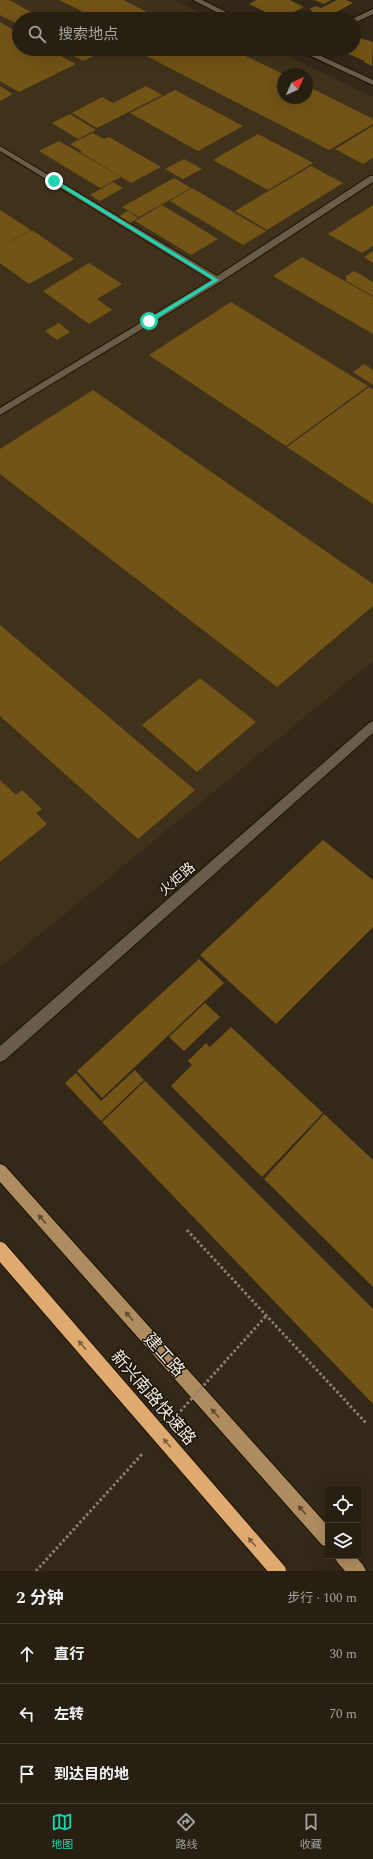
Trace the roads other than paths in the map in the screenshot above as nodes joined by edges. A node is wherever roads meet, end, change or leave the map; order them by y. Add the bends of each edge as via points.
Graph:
1 (196, 0) edge
2 (373, 11) edge
3 (221, 12) edge
4 (361, 17) edge
5 (316, 56) edge
6 (373, 83) edge
7 (0, 148) edge
8 (373, 178) edge
9 (216, 280) junction
10 (0, 412) edge
11 (373, 726) edge
12 (0, 1055) edge
13 (0, 1172) edge
14 (0, 1250) edge
15 (325, 1536) edge
16 (346, 1559) edge
17 (278, 1571) edge
18 (357, 1571) edge

1 - 3 street
2 - 4 street
5 - 6 street
7 - 9 street
8 - 9 street
9 - 10 street
11 - 12 street, 火炬路
15 -> 13 main road, 建工路
17 -> 14 highway, 新兴南路快速路, bridge
16 - 18 main road

